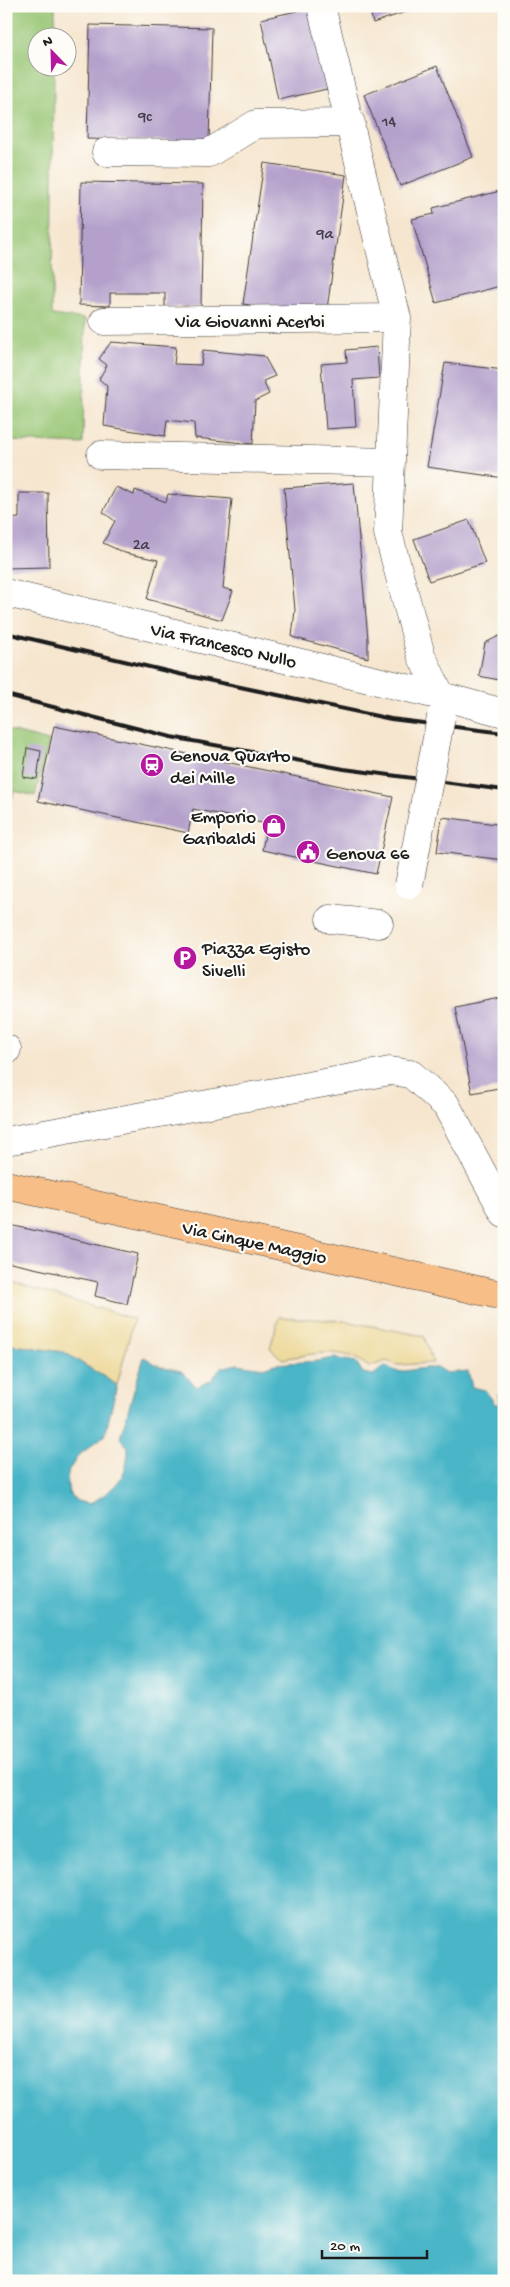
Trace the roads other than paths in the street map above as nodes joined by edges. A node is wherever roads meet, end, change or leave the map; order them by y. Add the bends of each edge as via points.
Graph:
1 (321, 6) edge
2 (351, 123) junction
3 (106, 152) dead end
4 (396, 318) junction
5 (104, 321) dead end
6 (101, 455) dead end
7 (390, 462) junction
8 (6, 593) edge
9 (441, 706) junction
10 (504, 713) edge
11 (410, 885) dead end
12 (330, 919) dead end
13 (379, 924) dead end
14 (6, 1141) edge
15 (6, 1185) edge
16 (504, 1213) edge
17 (504, 1296) edge

1 - 2 street
2 - 3 street via 256,124 208,154
2 - 4 street
4 - 5 street, Via Giovanni Acerbi
4 - 7 street
6 - 7 street
7 - 9 street via 388,533 420,655
8 - 9 street, Via Francesco Nullo
9 - 10 street
9 - 11 street, bridge
12 - 13 street
14 - 16 street via 390,1071 411,1074 446,1105
15 - 17 main road, Via Cinque Maggio

